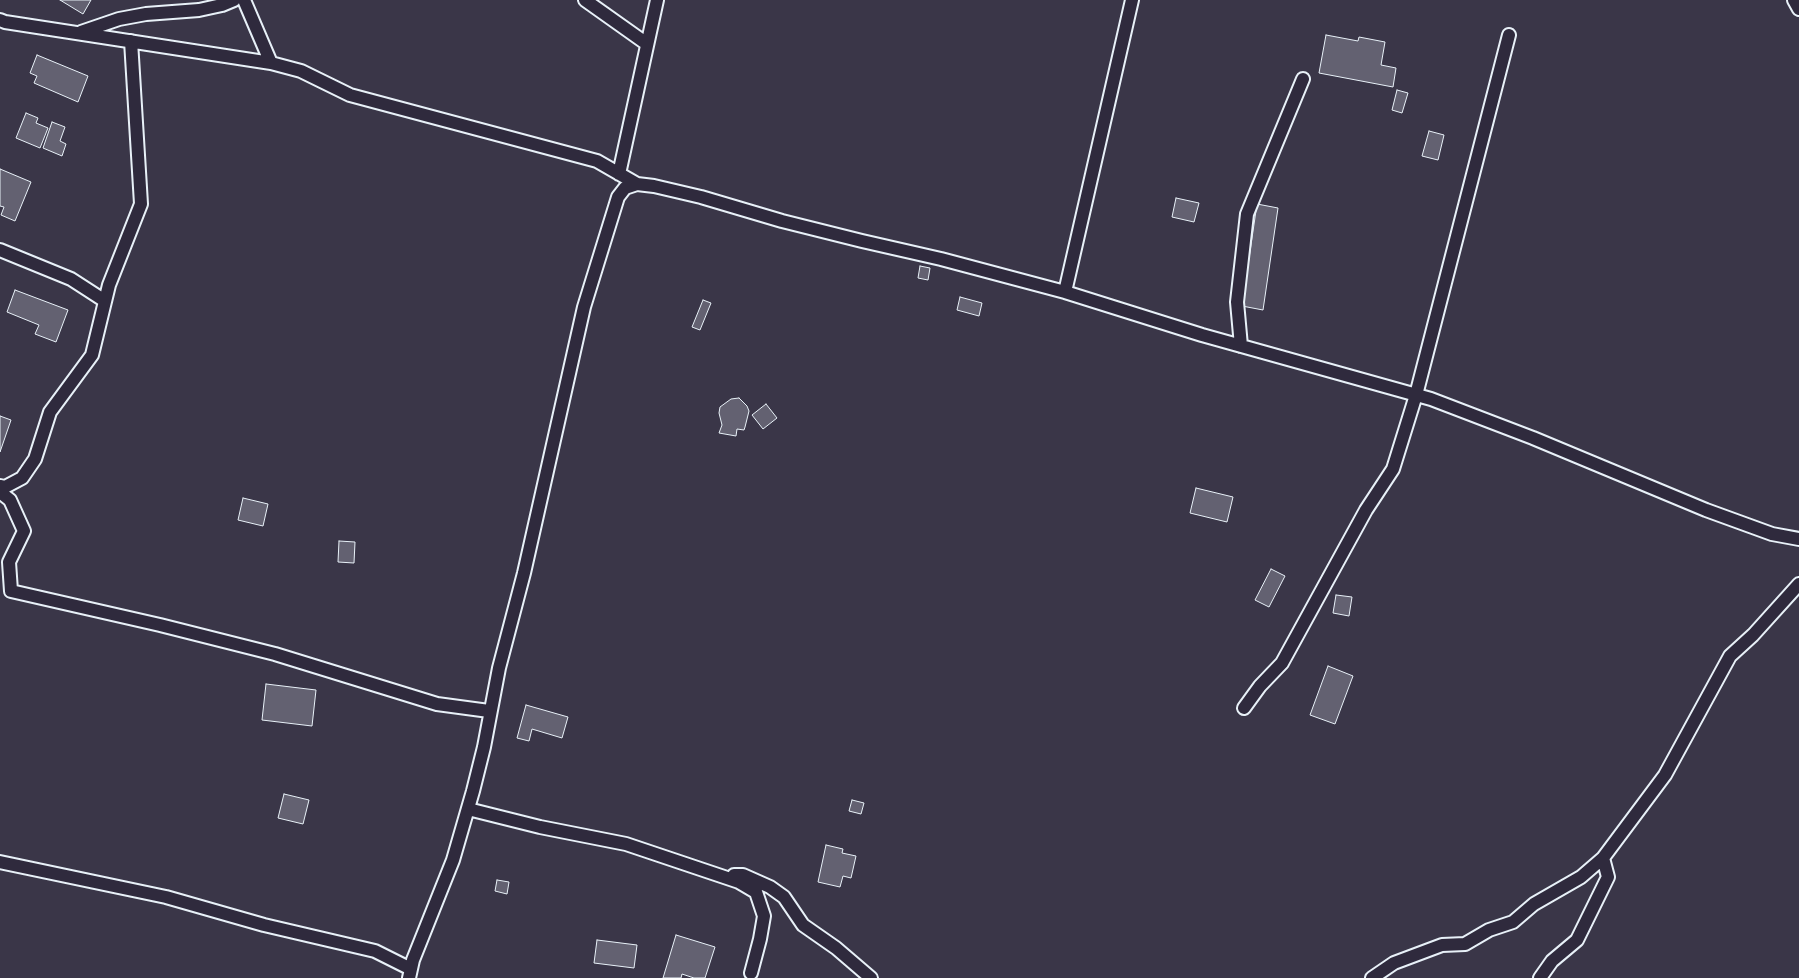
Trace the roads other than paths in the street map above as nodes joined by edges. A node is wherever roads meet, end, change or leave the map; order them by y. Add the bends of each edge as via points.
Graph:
1 (234, 0) edge
2 (244, 0) edge
3 (585, 0) edge
4 (657, 0) edge
5 (1132, 0) edge
6 (1794, 0) edge
7 (1799, 9) edge
8 (0, 20) edge
9 (78, 33) junction
10 (1509, 35) dead end
11 (131, 41) junction
12 (647, 44) junction
13 (271, 63) junction
14 (1303, 79) dead end
15 (619, 174) junction
16 (637, 184) junction
17 (0, 250) edge
18 (1065, 292) junction
19 (105, 301) junction
20 (1241, 346) junction
21 (1416, 395) junction
22 (0, 486) edge
23 (0, 492) edge
24 (1799, 538) edge
25 (1799, 584) edge
26 (1244, 708) dead end
27 (489, 711) junction
28 (468, 810) junction
29 (1603, 858) junction
30 (0, 862) edge
31 (721, 876) junction
32 (410, 973) edge
33 (751, 973) dead end
34 (871, 978) edge
35 (1372, 978) edge
36 (1540, 978) edge

1 - 9 street via 199,10 119,19
2 - 13 street
3 - 12 street
4 - 12 street
5 - 18 street
6 - 7 street
8 - 9 street
9 - 11 street
10 - 21 street
11 - 13 street
11 - 19 street via 141,204
12 - 15 street
13 - 15 street via 301,71 350,95 597,160
14 - 20 street via 1247,214 1237,302
15 - 16 street
16 - 18 street via 702,197 791,223
16 - 27 street via 625,188 618,197 586,298
17 - 19 street via 71,279
18 - 20 street
19 - 22 street via 92,355 50,412 35,458 22,478 5,487
20 - 21 street
21 - 24 street via 1533,438 1706,510 1772,534
21 - 26 street via 1393,469 1366,510 1282,663
23 - 27 street via 10,500 24,531 9,562 11,591 274,654 437,704
25 - 29 street via 1730,656 1665,775
27 - 28 street via 484,747
28 - 31 street via 626,844
28 - 32 street via 453,860
29 - 35 street via 1581,877 1534,904 1513,922 1489,930 1465,944 1442,945 1394,964
29 - 36 street via 1608,877 1577,940 1552,961
30 - 32 street via 166,897 264,925 375,951
31 - 33 street via 756,892 764,916
31 - 34 street via 744,875 770,887 784,897 803,925

